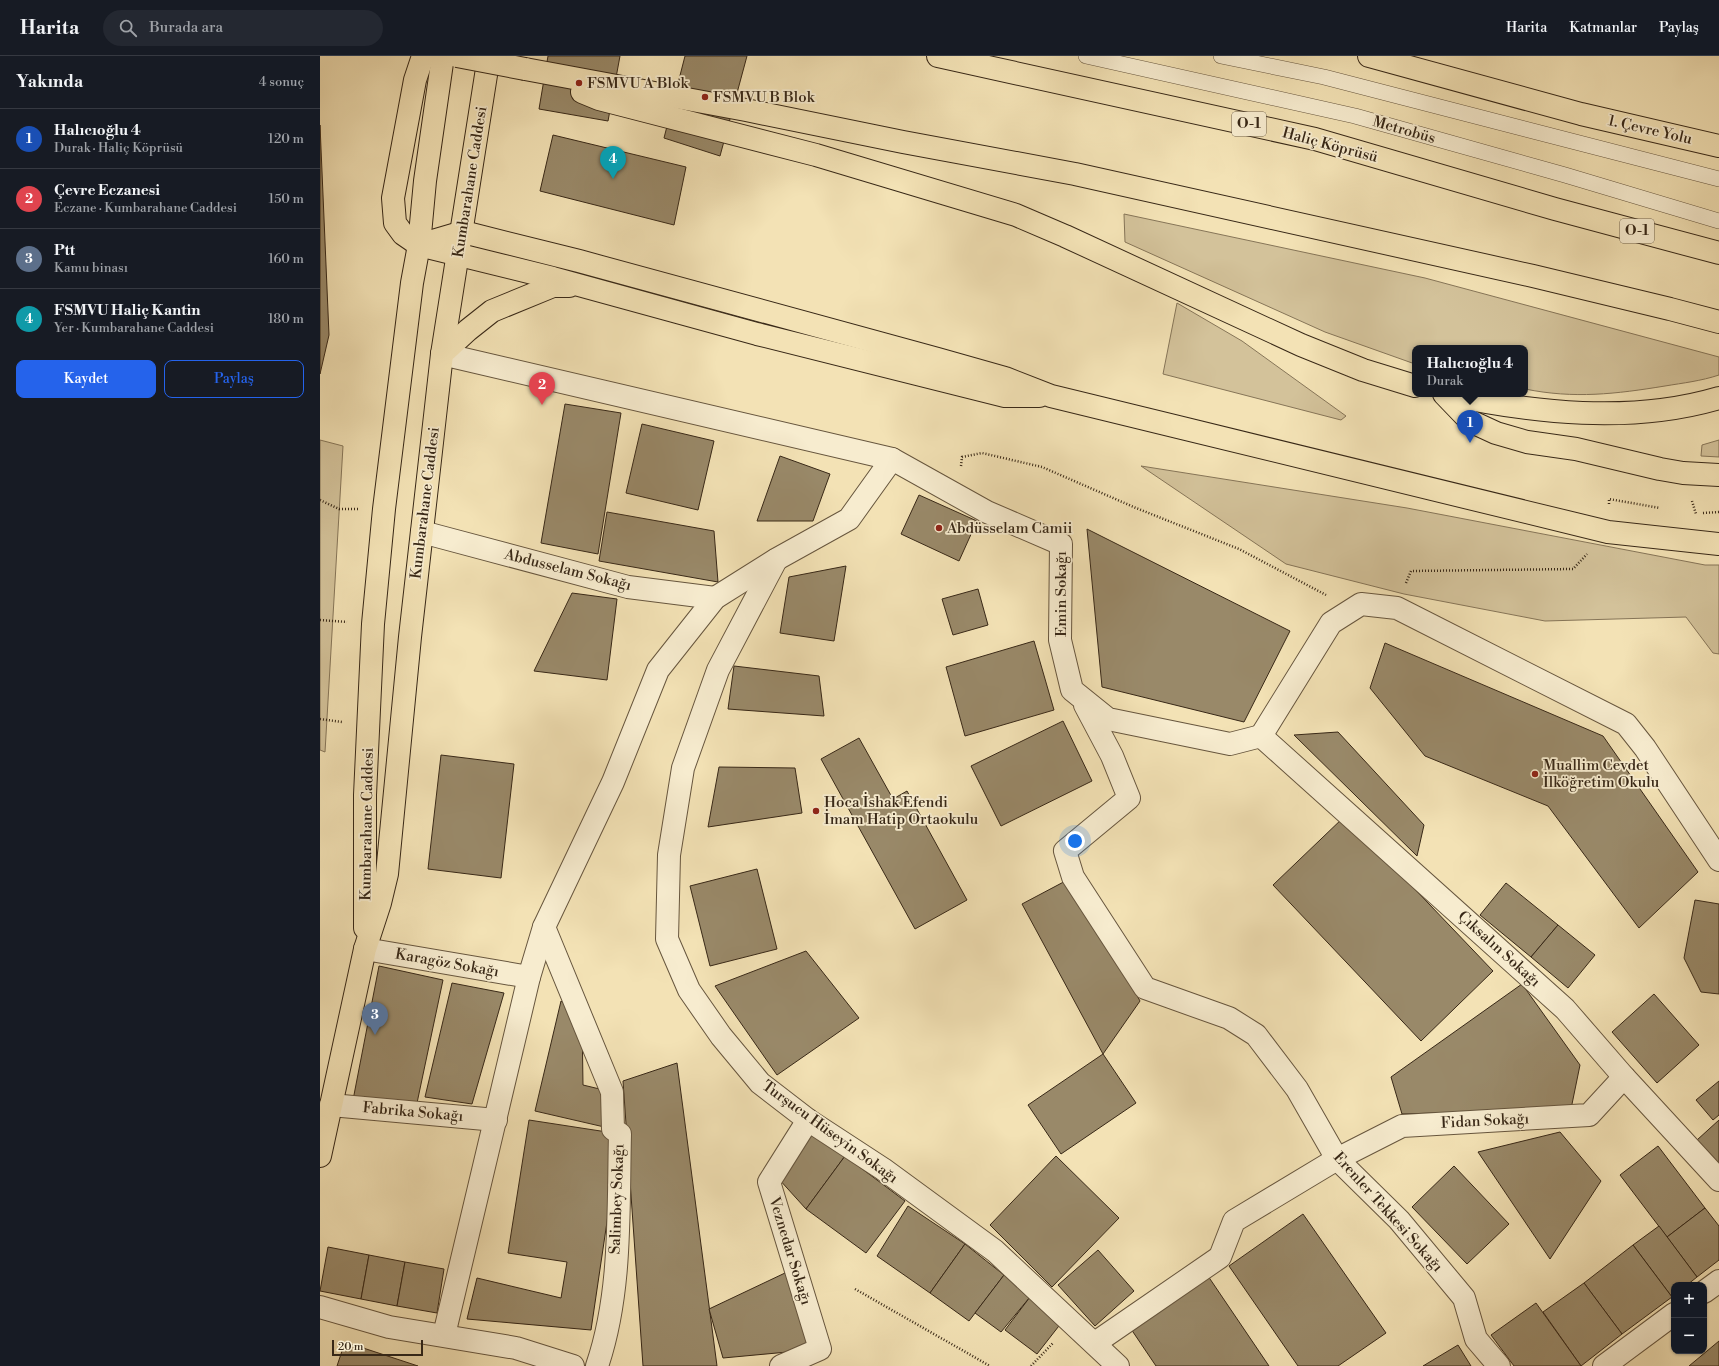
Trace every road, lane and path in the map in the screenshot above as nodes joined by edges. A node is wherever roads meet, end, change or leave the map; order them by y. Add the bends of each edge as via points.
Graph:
1 (422, 56) edge
2 (443, 56) edge
3 (457, 56) edge
4 (489, 56) edge
5 (938, 56) edge
6 (1086, 56) edge
7 (1221, 56) edge
8 (1369, 56) edge
9 (525, 69) junction
10 (1719, 146) edge
11 (1719, 179) edge
12 (1719, 221) edge
13 (463, 232) junction
14 (419, 245) junction
15 (1719, 253) edge
16 (459, 254) junction
17 (580, 286) junction
18 (1719, 322) edge
19 (442, 354) junction
20 (1412, 385) edge
21 (1051, 396) junction
22 (1448, 397) edge
23 (1460, 397) edge
24 (1719, 398) edge
25 (892, 459) junction
26 (1719, 475) edge
27 (957, 495) junction
28 (320, 500) edge
29 (384, 509) junction
30 (1668, 510) dead end
31 (1719, 512) edge
32 (1689, 513) dead end
33 (422, 532) junction
34 (1608, 532) junction
35 (1719, 544) edge
36 (777, 559) junction
37 (715, 598) junction
38 (1361, 604) junction
39 (1397, 608) junction
40 (1081, 697) junction
41 (1261, 736) junction
42 (1719, 860) edge
43 (544, 927) junction
44 (365, 949) junction
45 (529, 977) junction
46 (1624, 1077) junction
47 (331, 1105) junction
48 (496, 1120) junction
49 (808, 1120) junction
50 (320, 1156) edge
51 (1337, 1158) junction
52 (1719, 1180) edge
53 (1719, 1282) edge
54 (854, 1289) dead end
55 (1707, 1290) edge
56 (320, 1307) edge
57 (1671, 1316) edge
58 (1074, 1323) junction
59 (444, 1335) junction
60 (1095, 1343) junction
61 (573, 1366) edge
62 (597, 1366) edge
63 (781, 1366) edge
64 (990, 1366) edge
65 (1030, 1366) edge
66 (1118, 1366) edge
67 (1499, 1366) edge
68 (1604, 1366) edge

1 - 14 main road via 415,80 393,198 395,223 404,234
2 - 14 main road, Kumbarahane Caddesi via 425,181
3 - 9 main road, bridge
4 - 13 main road, Kumbarahane Caddesi
5 - 15 main road, Haliç Köprüsü / O-1 via 1315,139 1555,209
6 - 12 lane, Metrobüs via 1355,116
7 - 11 lane, Metrobüs via 1324,77
8 - 10 main road, 1. Çevre Yolu via 1581,114
9 - 18 main road via 1075,174 1533,276
9 - 20 main road via 599,98 816,155 1016,215 1301,345 1363,370
13 - 14 main road
13 - 16 main road, Kumbarahane Caddesi
13 - 21 main road via 938,359 1005,378
14 - 16 main road
14 - 29 main road, Kumbarahane Caddesi
16 - 17 main road
16 - 19 main road, Kumbarahane Caddesi
17 - 19 main road via 553,286 492,310
17 - 21 main road via 757,334 1005,396
19 - 25 street, Emin Sokağı
19 - 33 main road, Kumbarahane Caddesi
21 - 34 main road
22 - 26 main road via 1470,421 1496,434 1684,474
23 - 24 main road via 1524,408 1604,413 1663,410
25 - 27 street, Emin Sokağı
25 - 36 street via 849,519
27 - 38 path via 962,457 982,453 1042,467 1239,549 1329,597
27 - 40 street, Emin Sokağı via 987,512 1061,544 1060,640 1072,690
28 - 29 path via 339,509
29 - 44 main road, Kumbarahane Caddesi via 373,624 366,788
30 - 34 path via 1609,499
31 - 32 path
33 - 37 street, Abdusselam Sokağı via 628,587
33 - 44 main road, Kumbarahane Caddesi via 386,874 380,903
34 - 35 main road
34 - 39 path via 1573,570 1411,571
36 - 37 street
36 - 49 street, Turşucu Hüseyin Sokağı via 718,670 684,768 668,854 667,939 689,990 721,1036 760,1083
37 - 43 street via 658,670 613,782
38 - 39 street
38 - 41 street via 1331,622
39 - 42 street via 1626,724 1645,748
40 - 41 street, Emin Sokağı via 1108,719 1230,744
40 - 51 street, Erenler Tekkesi Sokağı via 1112,756 1129,798 1065,851 1074,877 1145,988 1229,1018 1256,1035 1297,1089
41 - 46 street, Çıksalın Sokağı via 1565,1009
43 - 45 street
43 - 62 street, Salimbey Sokağı via 612,1092 613,1129 620,1134 616,1254 608,1327
44 - 45 street, Karagöz Sokağı
44 - 47 main road, Kumbarahane Caddesi
45 - 48 street
46 - 51 street, Fidan Sokağı via 1589,1116 1402,1126
46 - 52 street, Çıksalın Sokağı
47 - 48 street, Fabrika Sokağı
47 - 50 main road, Kumbarahane Caddesi
48 - 59 street
49 - 58 street, Turşucu Hüseyin Sokağı via 883,1169 995,1251
49 - 63 street, Veznedar Sokağı via 769,1182 820,1349
51 - 60 street, Fidan Sokağı via 1234,1222 1220,1257
51 - 67 street, Erenler Tekkesi Sokağı via 1399,1220 1464,1298 1476,1339
53 - 55 street
54 - 64 path
56 - 59 street via 389,1327
57 - 68 street
58 - 60 street, Turşucu Hüseyin Sokağı
58 - 65 path
59 - 61 street via 516,1348
60 - 66 street, Turşucu Hüseyin Sokağı

